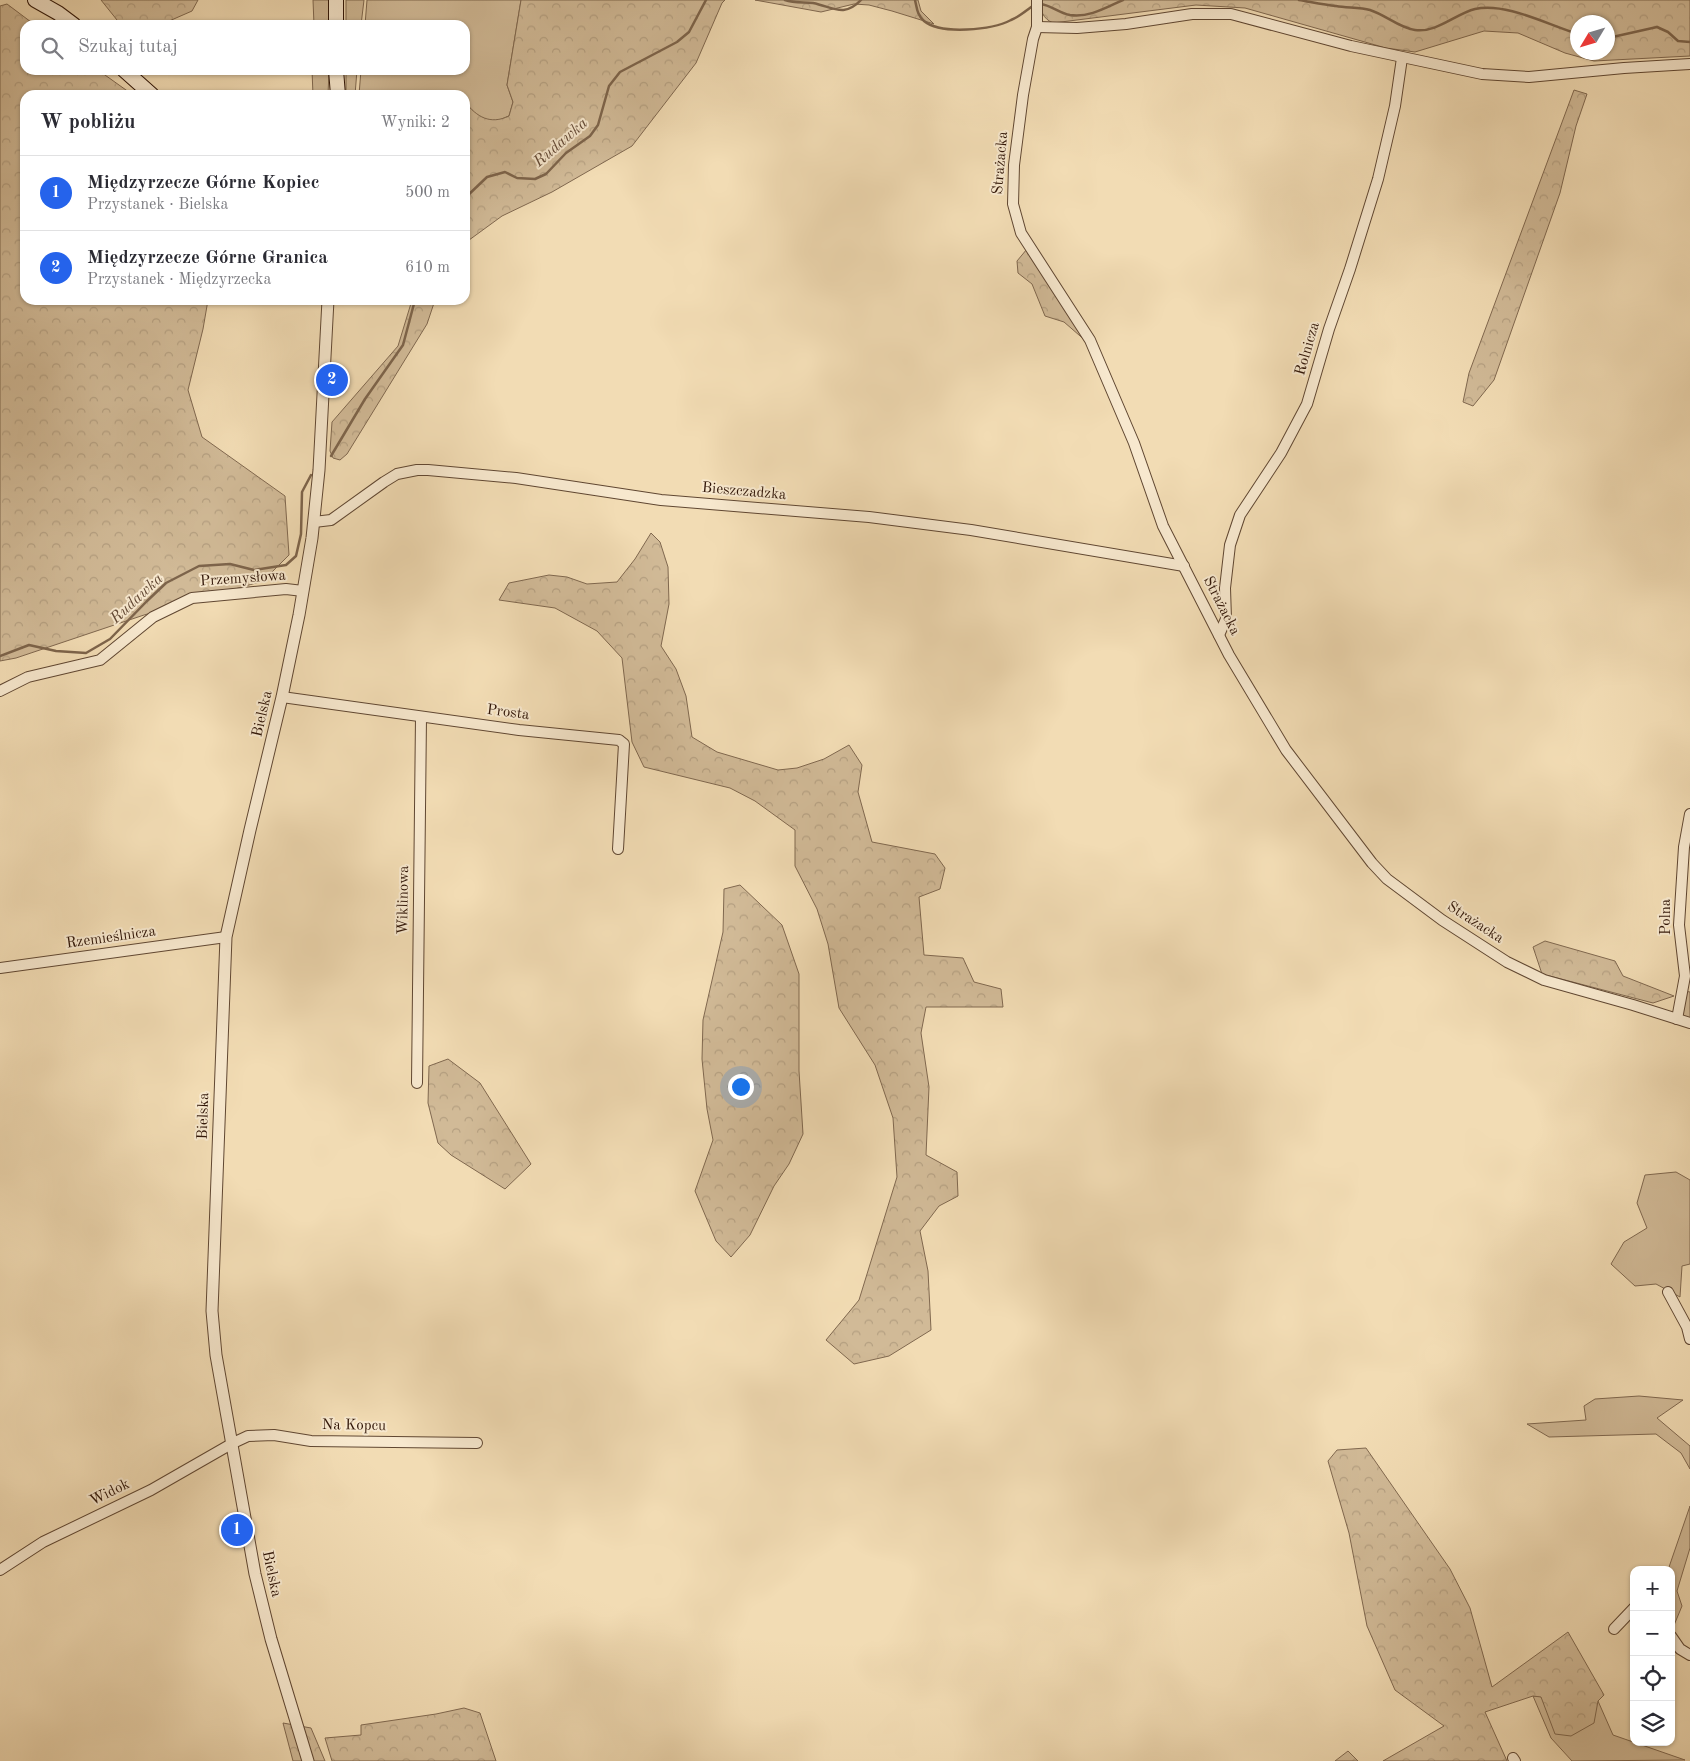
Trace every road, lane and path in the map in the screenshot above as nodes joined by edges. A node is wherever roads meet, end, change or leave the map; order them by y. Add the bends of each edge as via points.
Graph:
1 (35, 0) edge
2 (336, 0) edge
3 (1037, 0) edge
4 (67, 20) edge
5 (336, 20) edge
6 (1038, 27) junction
7 (1402, 58) junction
8 (1690, 64) edge
9 (130, 75) edge
10 (336, 75) edge
11 (336, 75) edge
12 (146, 90) edge
13 (334, 90) edge
14 (338, 90) edge
15 (328, 305) edge
16 (314, 522) junction
17 (1184, 566) junction
18 (303, 591) junction
19 (1219, 635) junction
20 (0, 691) edge
21 (282, 697) junction
22 (421, 717) junction
23 (1690, 814) edge
24 (618, 849) dead end
25 (226, 937) junction
26 (0, 968) edge
27 (1677, 1019) junction
28 (1690, 1023) edge
29 (417, 1083) dead end
30 (1668, 1292) dead end
31 (1690, 1339) edge
32 (233, 1443) junction
33 (477, 1443) dead end
34 (0, 1570) edge
35 (1631, 1611) edge
36 (1614, 1629) dead end
37 (1675, 1642) edge
38 (1690, 1654) edge
39 (308, 1761) edge

1 - 4 main road
2 - 5 main road
3 - 6 street, Strażacka
6 - 7 street via 1077,28 1192,14 1231,14
6 - 17 street, Strażacka via 1023,95 1014,165 1013,204 1021,233 1090,340 1134,443 1163,526
7 - 8 street via 1482,74 1529,77
7 - 19 street, Rolnicza via 1378,179 1307,404 1281,453 1240,515 1230,545 1225,588 1226,619
9 - 12 main road
10 - 13 main road
11 - 14 main road
15 - 16 street, Bielska
16 - 17 street, Bieszczadzka via 331,520 397,474 428,470 516,478 661,500 925,524
16 - 18 street, Bielska
17 - 19 street, Strażacka
18 - 20 street, Przemysłowa via 286,589 192,598 153,617 100,660 28,677
18 - 21 street, Bielska
19 - 27 street, Strażacka via 1286,750 1387,879 1450,926 1507,962 1544,980
21 - 22 street, Prosta
21 - 25 street, Bielska
22 - 24 street, Prosta via 619,740 624,744
22 - 29 street, Wiklinowa
23 - 27 street, Polna via 1684,848 1679,925 1685,976
25 - 26 street, Rzemieślnicza
25 - 32 street, Bielska via 212,1311 216,1355
27 - 28 street, Strażacka
30 - 31 street
32 - 33 street, Na Kopcu via 248,1436 274,1435 310,1441
32 - 34 street, Widok via 151,1490 44,1542
32 - 39 street, Bielska via 255,1574
35 - 36 street
37 - 38 street via 1680,1650

